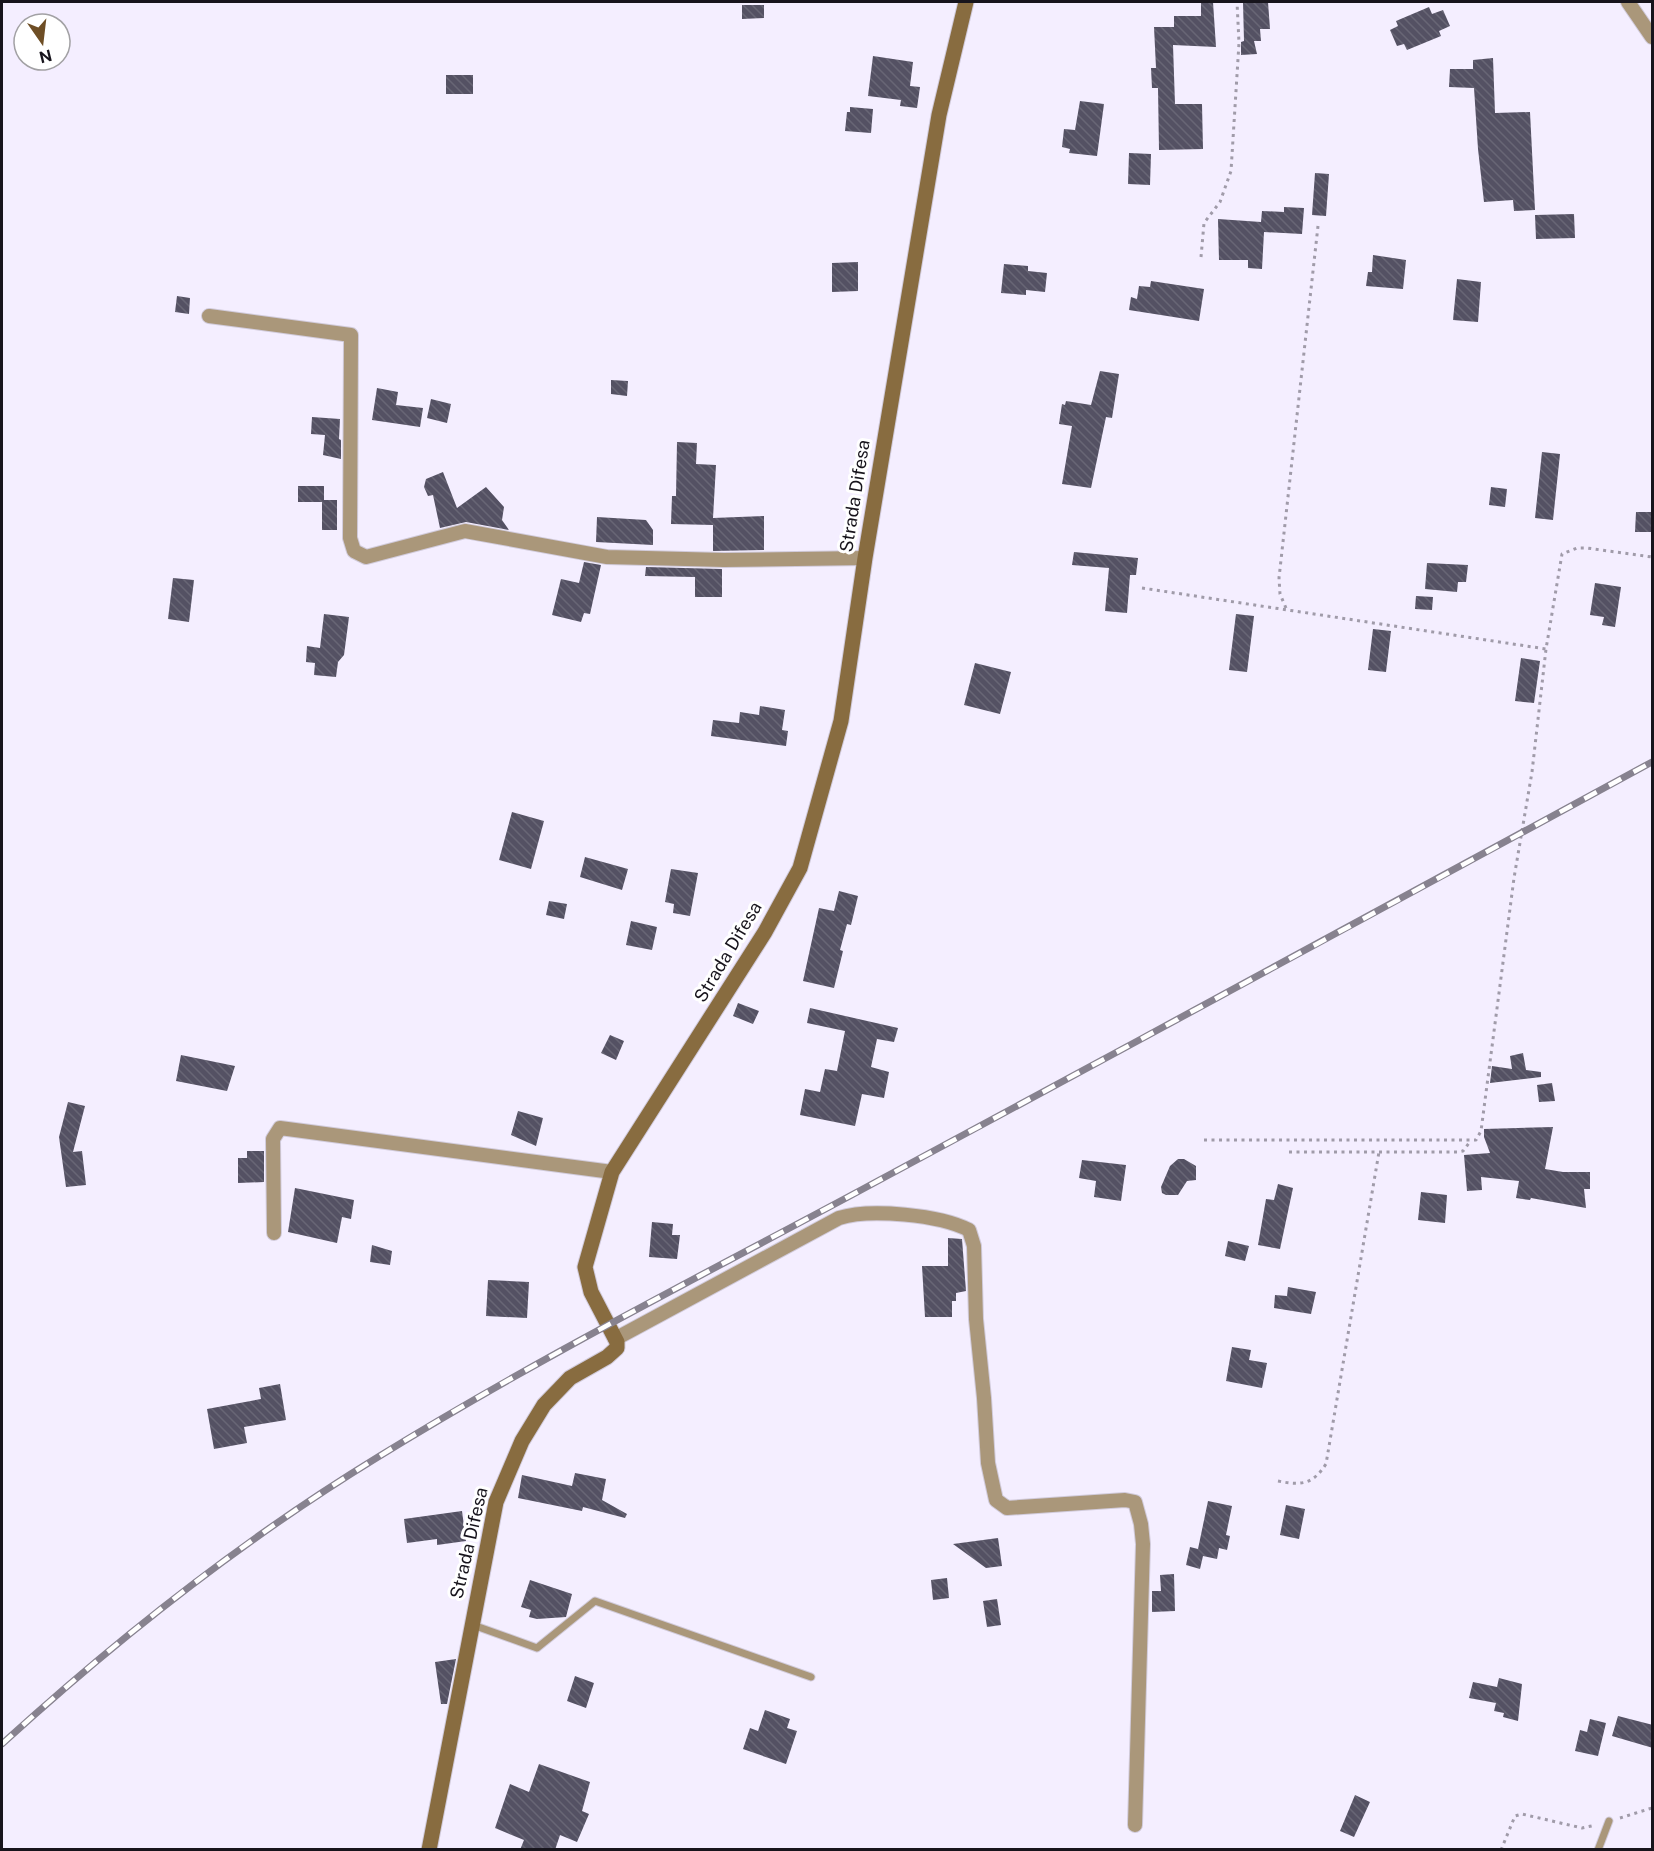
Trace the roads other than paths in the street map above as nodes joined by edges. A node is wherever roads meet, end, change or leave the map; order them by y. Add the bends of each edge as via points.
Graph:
1 (966, 2) edge
2 (1628, 2) edge
3 (1653, 37) edge
4 (210, 316) dead end
5 (865, 558) junction
6 (612, 1172) junction
7 (274, 1233) dead end
8 (615, 1339) junction
9 (471, 1624) junction
10 (812, 1677) dead end
11 (1609, 1821) road end
12 (1135, 1826) dead end
13 (429, 1850) edge
14 (1598, 1850) edge

1 - 5 street, Strada Difesa via 939,115
2 - 3 street
4 - 5 street via 351,335 350,538 354,551 366,557 465,531 607,557
5 - 6 street, Strada Difesa via 841,721 800,868 765,932
6 - 7 street via 280,1128 273,1139
6 - 8 street, Strada Difesa via 585,1267 591,1292
8 - 9 street, Strada Difesa via 614,1353 562,1385 544,1405 522,1441 496,1502
8 - 12 street via 846,1216 878,1212 941,1220 969,1230 974,1246 987,1463 996,1500 1007,1508 1125,1500 1135,1502 1138,1510 1143,1544
9 - 10 lane via 537,1648 595,1601
9 - 13 street, Strada Difesa
11 - 14 lane

